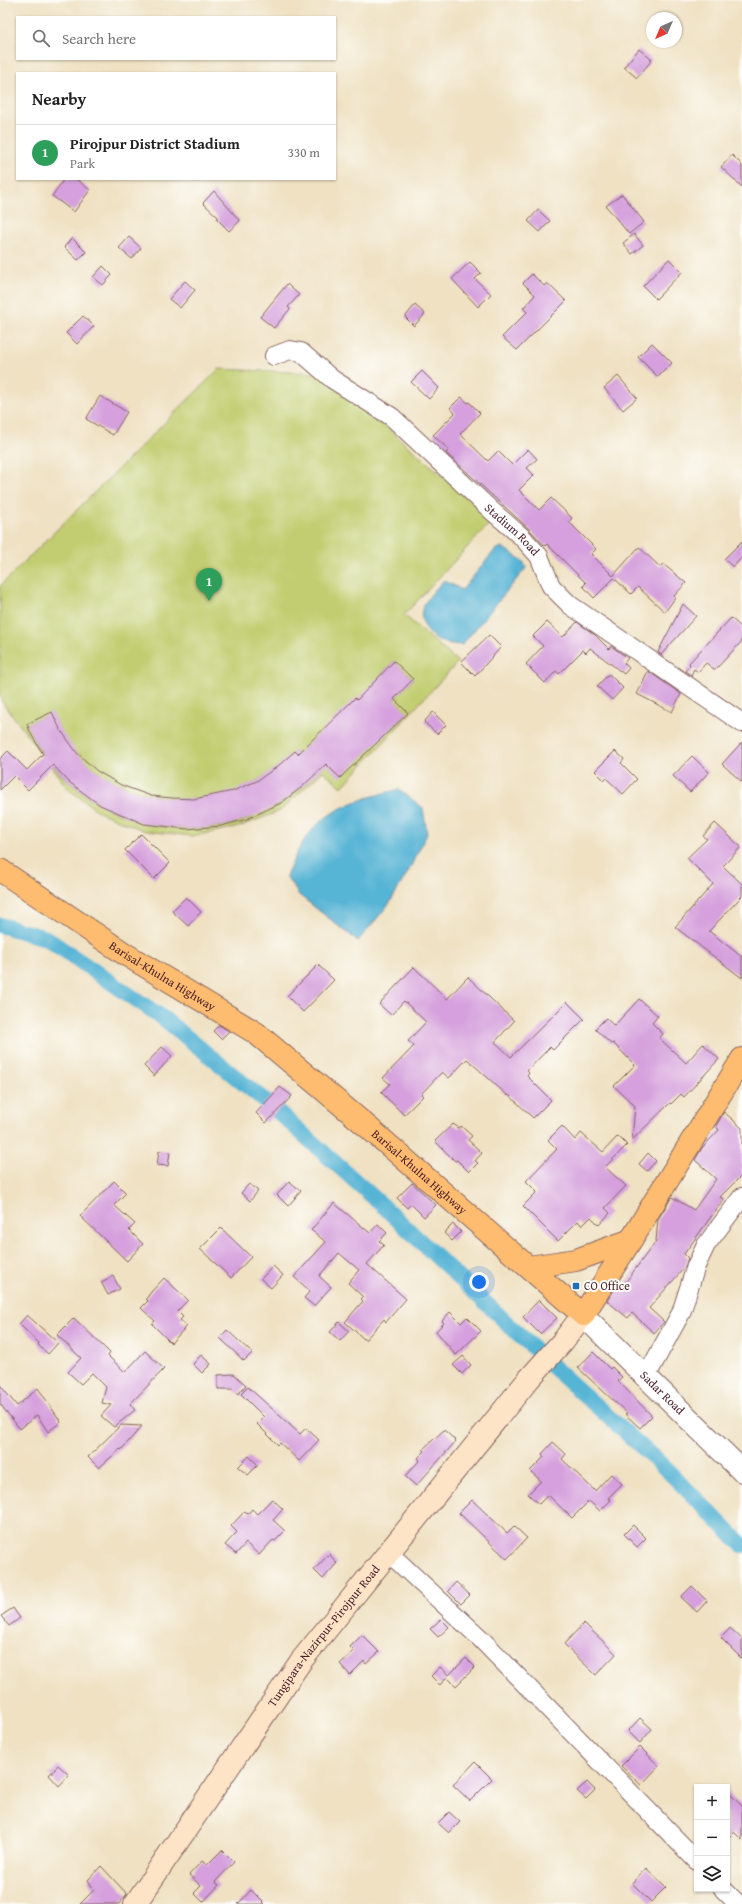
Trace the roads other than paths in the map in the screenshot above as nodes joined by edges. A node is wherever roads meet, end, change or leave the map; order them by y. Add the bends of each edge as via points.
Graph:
1 (274, 356) dead end
2 (742, 723) edge
3 (0, 870) edge
4 (742, 1060) edge
5 (742, 1197) edge
6 (631, 1240) junction
7 (529, 1267) junction
8 (583, 1315) junction
9 (646, 1377) junction
10 (742, 1471) edge
11 (388, 1553) junction
12 (694, 1858) edge
13 (726, 1892) edge
14 (135, 1904) edge
15 (738, 1904) edge

1 - 2 street, Stadium Road via 290,350 301,352 332,379 392,417 522,537 539,556 551,586 570,605
3 - 7 highway, Barisal-Khulna Highway via 125,954 256,1033
4 - 6 highway
5 - 9 street via 706,1245 696,1266 681,1313
6 - 7 highway via 576,1260
6 - 8 highway
7 - 8 highway, Barisal-Khulna Highway
8 - 9 street, Sadar Road
8 - 11 main road, Tungipara-Nazirpur-Pirojpur Road
9 - 10 street, Sadar Road
11 - 12 street via 480,1638
11 - 14 main road, Tungipara-Nazirpur-Pirojpur Road via 301,1661
13 - 15 street

